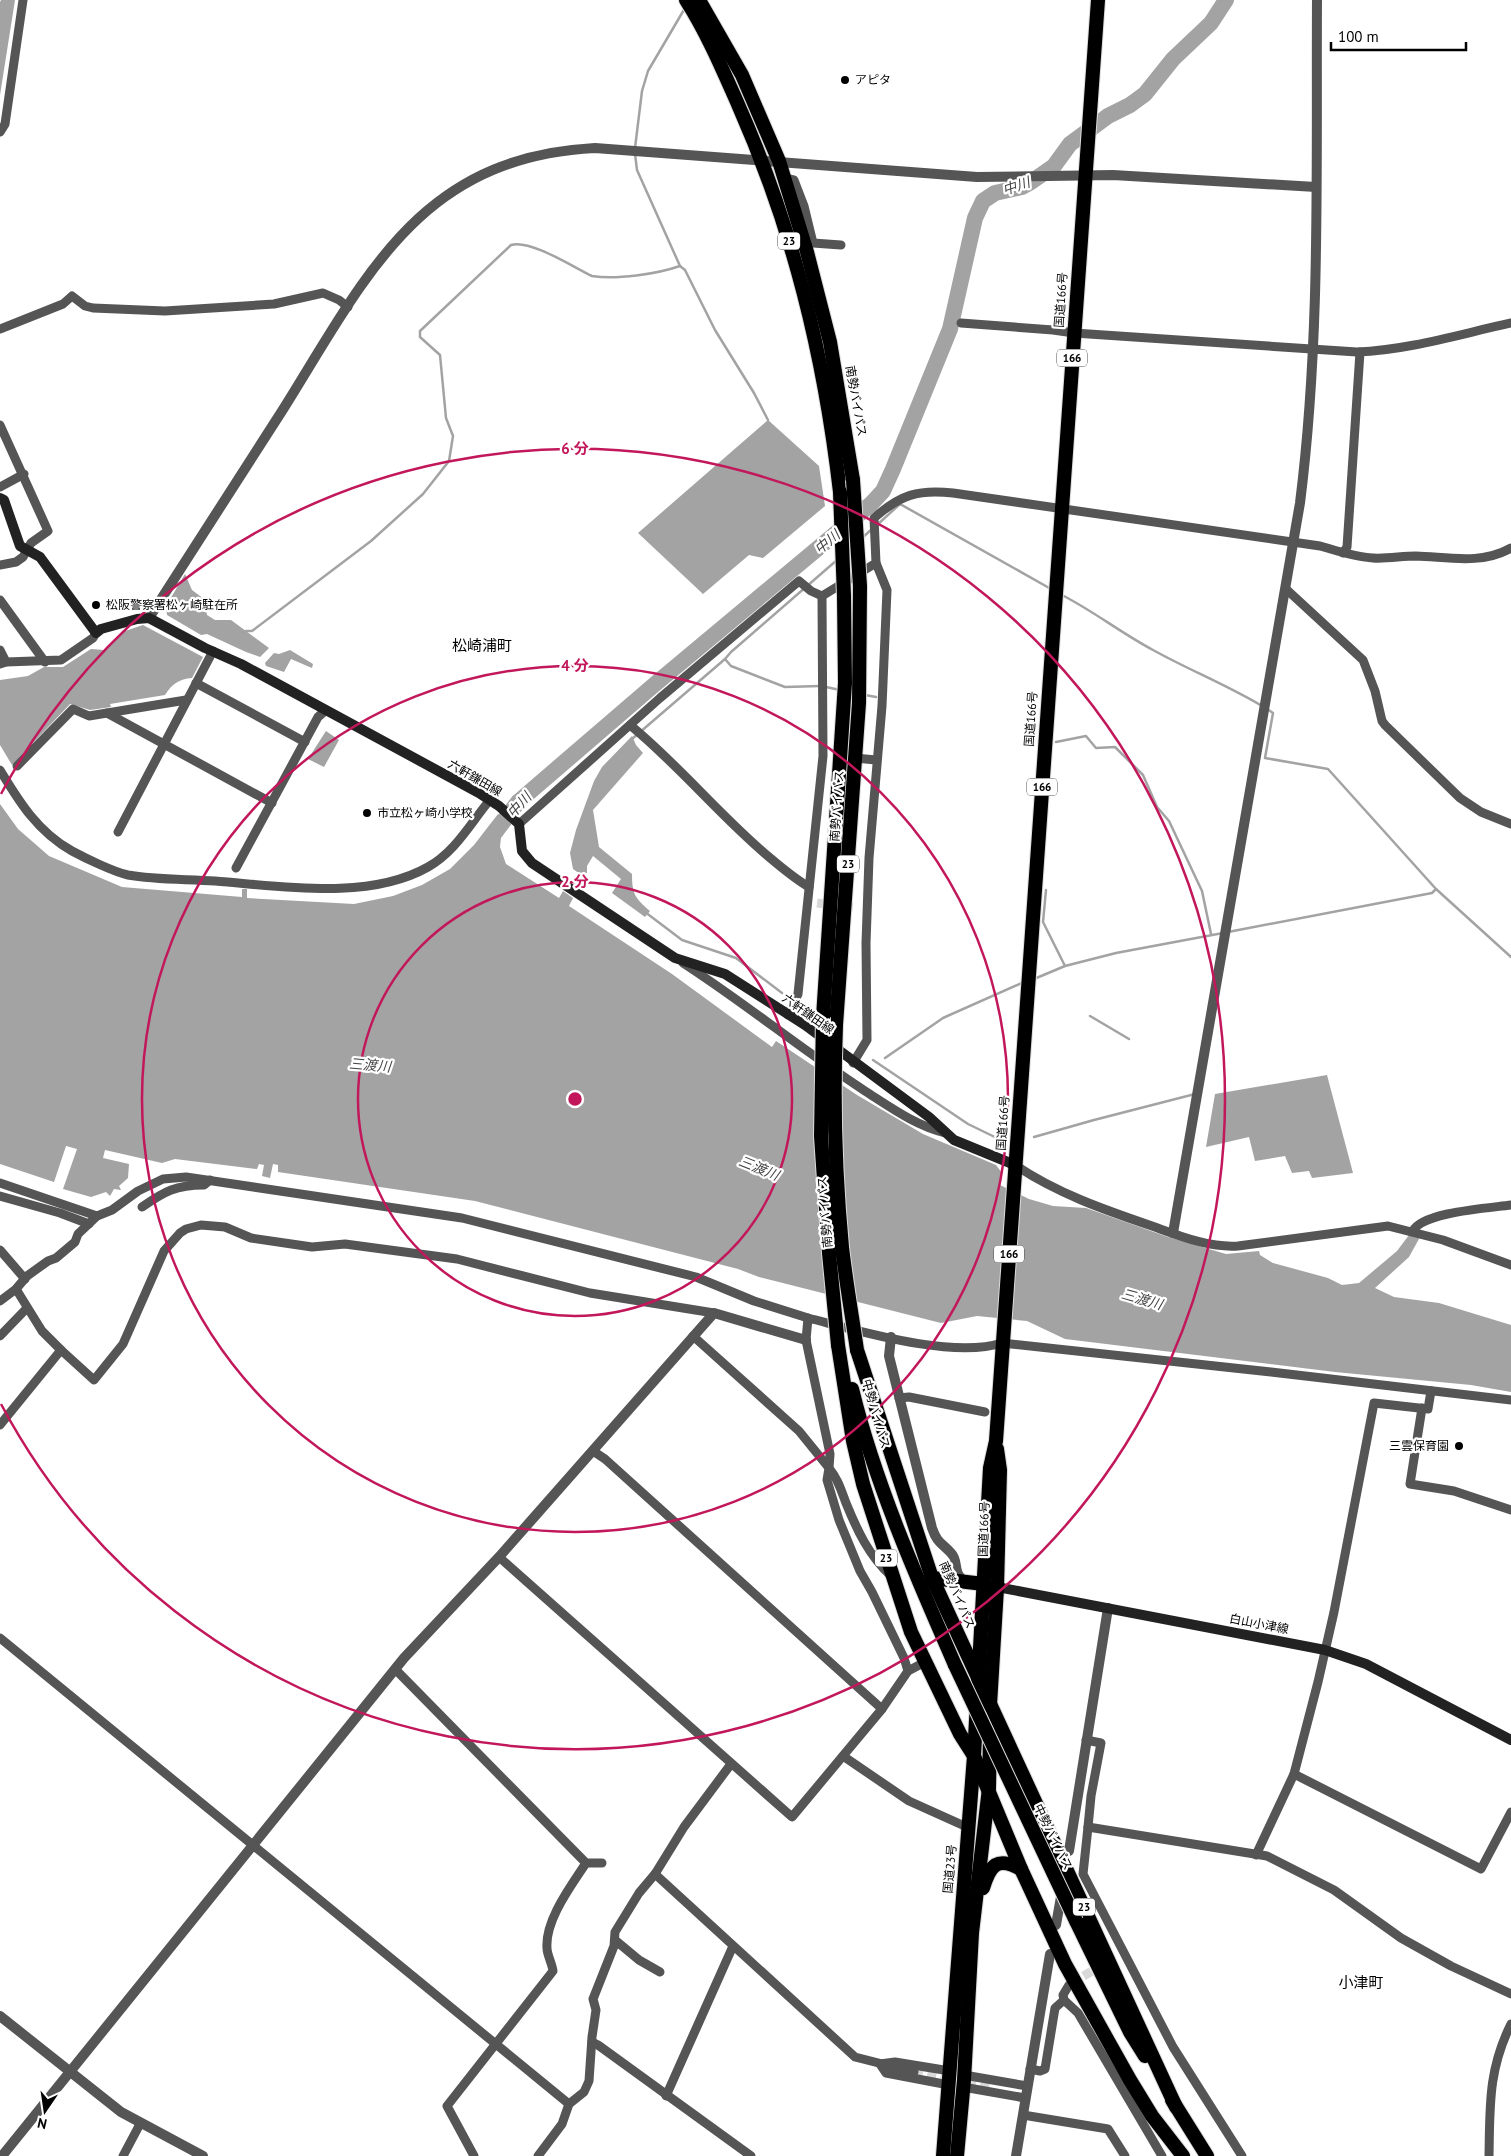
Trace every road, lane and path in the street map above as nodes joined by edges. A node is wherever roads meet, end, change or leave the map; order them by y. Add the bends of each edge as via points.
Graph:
1 (23, 0) edge
2 (1098, 0) edge
3 (1317, 0) edge
4 (692, 2) edge
5 (0, 132) edge
6 (762, 159) junction
7 (779, 161) junction
8 (1086, 176) junction
9 (784, 178) junction
10 (1316, 188) junction
11 (841, 245) dead end
12 (348, 307) junction
13 (1511, 323) edge
14 (961, 324) dead end
15 (0, 329) edge
16 (1074, 333) junction
17 (1313, 349) junction
18 (1360, 352) junction
19 (0, 425) edge
20 (24, 474) junction
21 (0, 487) edge
22 (0, 498) edge
23 (1061, 510) junction
24 (1294, 542) junction
25 (1511, 548) edge
26 (27, 551) junction
27 (1343, 553) junction
28 (876, 563) junction
29 (0, 565) edge
30 (1286, 589) junction
31 (822, 596) junction
32 (0, 600) edge
33 (153, 621) junction
34 (96, 632) junction
35 (0, 650) edge
36 (209, 650) junction
37 (45, 662) junction
38 (3, 663) edge
39 (196, 683) junction
40 (186, 700) junction
41 (326, 710) junction
42 (107, 713) junction
43 (636, 730) junction
44 (305, 742) junction
45 (164, 744) junction
46 (823, 756) junction
47 (840, 758) junction
48 (855, 758) junction
49 (876, 760) junction
50 (17, 766) dead end
51 (0, 770) edge
52 (489, 800) junction
53 (272, 802) junction
54 (519, 824) junction
55 (1511, 824) edge
56 (118, 832) dead end
57 (236, 868) dead end
58 (810, 887) junction
59 (856, 908) tunnel mouth
60 (868, 909) junction
61 (675, 958) junction
62 (788, 1015) junction
63 (853, 1063) junction
64 (946, 1133) junction
65 (1015, 1165) junction
66 (210, 1180) junction
67 (0, 1183) edge
68 (0, 1196) edge
69 (1511, 1205) edge
70 (142, 1206) dead end
71 (97, 1216) junction
72 (89, 1224) junction
73 (1413, 1231) junction
74 (1173, 1233) junction
75 (0, 1250) edge
76 (1511, 1265) edge
77 (24, 1280) junction
78 (17, 1291) junction
79 (0, 1301) edge
80 (27, 1308) junction
81 (714, 1313) junction
82 (836, 1315) joint
83 (808, 1318) junction
84 (0, 1336) edge
85 (693, 1336) junction
86 (891, 1337) junction
87 (806, 1340) junction
88 (1002, 1343) junction
89 (846, 1347) junction
90 (61, 1350) junction
91 (1431, 1391) junction
92 (899, 1398) junction
93 (1511, 1400) edge
94 (1422, 1408) junction
95 (985, 1412) dead end
96 (0, 1425) edge
97 (593, 1451) junction
98 (829, 1468) junction
99 (1511, 1510) edge
100 (499, 1558) junction
101 (954, 1562) junction
102 (893, 1577) junction
103 (935, 1579) junction
104 (964, 1581) junction
105 (991, 1586) junction
106 (1108, 1608) junction
107 (0, 1638) edge
108 (1325, 1650) junction
109 (925, 1662) junction
110 (395, 1669) junction
111 (908, 1671) junction
112 (978, 1679) junction
113 (990, 1708) junction
114 (882, 1709) junction
115 (960, 1734) junction
116 (1086, 1740) junction
117 (1511, 1740) edge
118 (843, 1756) junction
119 (974, 1756) junction
120 (731, 1764) junction
121 (1294, 1774) junction
122 (989, 1788) junction
123 (970, 1810) junction
124 (1511, 1812) edge
125 (1088, 1827) junction
126 (969, 1828) junction
127 (252, 1845) junction
128 (1069, 1851) dead end
129 (1256, 1855) junction
130 (586, 1863) junction
131 (602, 1863) dead end
132 (1021, 1869) junction
133 (655, 1874) junction
134 (1063, 1885) dead end
135 (1056, 1925) dead end
136 (972, 1934) junction
137 (615, 1940) junction
138 (733, 1946) junction
139 (1122, 1952) junction
140 (1050, 1954) dead end
141 (1113, 1959) tunnel mouth
142 (660, 1972) dead end
143 (1069, 1986) tunnel mouth
144 (1511, 1994) edge
145 (1064, 2000) junction
146 (0, 2016) edge
147 (1511, 2024) edge
148 (592, 2042) junction
149 (495, 2043) junction
150 (880, 2064) junction
151 (1030, 2069) junction
152 (69, 2072) junction
153 (914, 2072) tunnel mouth
154 (949, 2078) junction
155 (964, 2081) junction
156 (993, 2086) tunnel mouth
157 (1026, 2092) junction
158 (666, 2096) junction
159 (569, 2104) junction
160 (1176, 2106) junction
161 (1023, 2115) junction
162 (140, 2124) junction
163 (2, 2156) edge
164 (123, 2156) edge
165 (203, 2156) edge
166 (474, 2156) edge
167 (538, 2156) edge
168 (751, 2156) edge
169 (943, 2156) edge
170 (957, 2156) edge
171 (1016, 2156) edge
172 (1125, 2156) edge
173 (1162, 2156) edge
174 (1183, 2156) edge
175 (1207, 2156) edge
176 (1242, 2156) edge
177 (1489, 2156) edge

1 - 5 street via 5,124
2 - 8 highway, 国道166号 / 166
3 - 10 street
4 - 6 highway, 南勢バイパス / 23
4 - 7 highway, 南勢バイパス / 23 via 742,75
6 - 7 street
6 - 12 street via 595,148 552,152 499,167 431,206 384,254
6 - 47 highway, 南勢バイパス / 23, bridge via 796,261 819,353 833,431 840,492 844,596 845,683
7 - 8 street via 977,177
7 - 9 highway, 南勢バイパス / 23
8 - 10 street
8 - 16 highway, 国道166号 / 166
9 - 11 street via 794,180 813,243
9 - 48 highway, 南勢バイパス / 23, bridge via 808,252 830,342 853,480 860,586
10 - 17 street
12 - 15 street via 323,293 274,304 165,311 93,308 72,296 64,304
12 - 33 street
13 - 18 street via 1424,343
14 - 16 street
16 - 17 street
16 - 23 highway, 国道166号 / 166
17 - 18 street
17 - 24 street via 1308,443
18 - 27 street via 1347,547
19 - 20 street
20 - 21 street
20 - 26 street via 48,531 31,543
22 - 26 main road via 4,500 20,546
23 - 24 street
23 - 28 street via 927,491 898,499 874,518
23 - 65 highway, 国道166号 / 166
24 - 27 street
24 - 30 street
25 - 27 street via 1489,557 1462,560 1414,556 1374,558
26 - 29 street via 16,562
26 - 34 main road via 40,557
28 - 31 street
28 - 49 street via 887,590 882,706
30 - 55 street via 1363,660 1384,725 1460,798 1481,812
30 - 74 street
31 - 43 street via 799,581
31 - 46 street
32 - 37 street
33 - 34 main road via 137,619
33 - 36 main road, 六軒鎌田線
34 - 37 street via 93,638 62,660
35 - 38 street
36 - 39 street
36 - 41 main road, 六軒鎌田線
37 - 38 street
39 - 40 street
39 - 44 street
40 - 42 street
40 - 45 street
41 - 44 street via 318,717
41 - 52 main road, 六軒鎌田線
42 - 45 street
42 - 50 street via 89,716 72,709
43 - 54 street
43 - 58 street via 659,748 748,840
44 - 53 street
45 - 53 street
45 - 56 street
46 - 47 street
46 - 58 street
47 - 82 highway, 南勢バイパス / 23, bridge via 823,1017 821,1136
48 - 49 street
48 - 89 highway, 南勢バイパス / 23, bridge via 836,1025 834,1116
49 - 60 street
51 - 52 street via 22,806 50,837 73,851 126,874 336,889 377,885 428,868 456,844
52 - 54 main road, 六軒鎌田線
53 - 57 street
54 - 61 main road, 六軒鎌田線 via 520,843 526,856
58 - 62 street via 812,903 798,994
59 - 60 street
60 - 63 street via 867,1040
61 - 62 main road, 六軒鎌田線 via 725,974
61 - 64 street via 888,1106 928,1129
62 - 63 main road, 六軒鎌田線
63 - 64 main road, 六軒鎌田線 via 929,1117
64 - 65 main road, 六軒鎌田線 via 954,1140
65 - 74 street via 1099,1208
65 - 88 highway, 国道166号 / 166
66 - 70 street via 204,1185 166,1191
66 - 71 street via 163,1179
66 - 83 street via 462,1218 696,1277 754,1301
67 - 71 street
68 - 72 street
69 - 73 street via 1442,1215 1421,1222
71 - 72 street
72 - 77 street via 78,1234 75,1242
73 - 74 street via 1388,1226 1226,1247
73 - 76 street
75 - 77 street
77 - 78 street
78 - 79 street
78 - 80 street
80 - 84 street
80 - 90 street
81 - 85 street
81 - 87 street
81 - 90 street via 590,1293 457,1259 345,1244 322,1247 293,1244 251,1238 225,1226 201,1225 180,1233 164,1251 123,1344 94,1380
82 - 89 highway, 中勢バイパス / 23, bridge
83 - 86 street
83 - 87 street
85 - 97 street
85 - 98 street via 799,1431
86 - 88 street via 945,1347 989,1347
86 - 92 street via 889,1356
87 - 98 street via 830,1454
88 - 91 street
88 - 105 highway, 国道166号 / 166 via 996,1441 990,1468
89 - 102 highway, 23 via 853,1441 863,1484
89 - 103 highway, 南勢バイパス / 23
89 - 160 highway, 中勢バイパス / 23, bridge via 864,1400 896,1520 955,1665 1130,2032
90 - 96 street
91 - 93 street
91 - 94 street via 1428,1409
92 - 95 street
92 - 101 street via 934,1533 941,1545 952,1553
94 - 99 street via 1410,1484 1454,1491
94 - 108 street via 1374,1402
97 - 100 street
97 - 114 street
98 - 102 street via 837,1478 873,1558
98 - 111 street via 827,1480 839,1520
100 - 110 street
100 - 120 street
101 - 103 street via 947,1573
101 - 104 street
102 - 109 highway, 23 via 910,1632
103 - 104 highway
103 - 112 highway, 南勢バイパス / 23
104 - 105 highway
105 - 106 main road, 白山小津線
105 - 112 highway, 国道23号 / 23
105 - 113 highway, 23
106 - 108 main road, 白山小津線
106 - 116 street
107 - 127 street
108 - 117 main road, 白山小津線 via 1366,1664
108 - 121 street
109 - 111 street
109 - 115 highway, 23
110 - 127 street
110 - 130 street
111 - 114 street
112 - 113 highway, 23
112 - 119 highway, 国道23号 / 23
113 - 122 highway, 23
113 - 160 highway, 23
114 - 118 street
115 - 119 highway, 23
115 - 123 highway, 23 via 969,1769
116 - 125 street via 1101,1743
116 - 128 street
118 - 120 street via 792,1817
118 - 126 street via 909,1801
119 - 122 highway, 23
119 - 123 highway, 国道23号 / 23
120 - 133 street via 684,1827
121 - 124 street via 1481,1869
121 - 129 street
122 - 132 highway, 23
122 - 136 highway, 23
123 - 126 highway, 国道23号 / 23
125 - 129 street
125 - 139 street via 1083,1874
126 - 154 highway, 国道23号 / 23
127 - 149 street
127 - 152 street
129 - 144 street via 1267,1856 1334,1890 1401,1938
130 - 131 street
130 - 149 street via 557,1909 551,1926 546,1950 552,1971
132 - 136 highway via 1004,1863 988,1872
132 - 174 highway, 23 via 1065,1964 1107,2042 1152,2116
133 - 137 street via 615,1932
133 - 138 street
134 - 135 street
136 - 155 highway, 23
137 - 142 street
137 - 148 street via 593,1999 596,2010
138 - 150 street via 855,2057
138 - 158 street
139 - 141 street
139 - 176 street via 1173,2047
140 - 151 street
143 - 145 street via 1063,1995
145 - 151 street via 1055,2008 1045,2068 1040,2071
145 - 173 street via 1078,2012
146 - 152 street
147 - 177 street via 1493,2077 1489,2106
148 - 158 street
148 - 159 street via 589,2081 584,2092
149 - 159 street
149 - 166 street via 447,2106
150 - 153 street
150 - 154 street via 895,2062
150 - 154 street via 886,2073
151 - 157 street
152 - 162 street
152 - 163 street
154 - 169 highway, 国道23号 / 23
155 - 157 street
155 - 170 highway, 23
156 - 157 street
157 - 161 street
158 - 168 street
159 - 167 street via 562,2124
160 - 175 highway, 中勢バイパス / 23
161 - 171 street
161 - 172 street via 1108,2129
162 - 164 street
162 - 165 street

